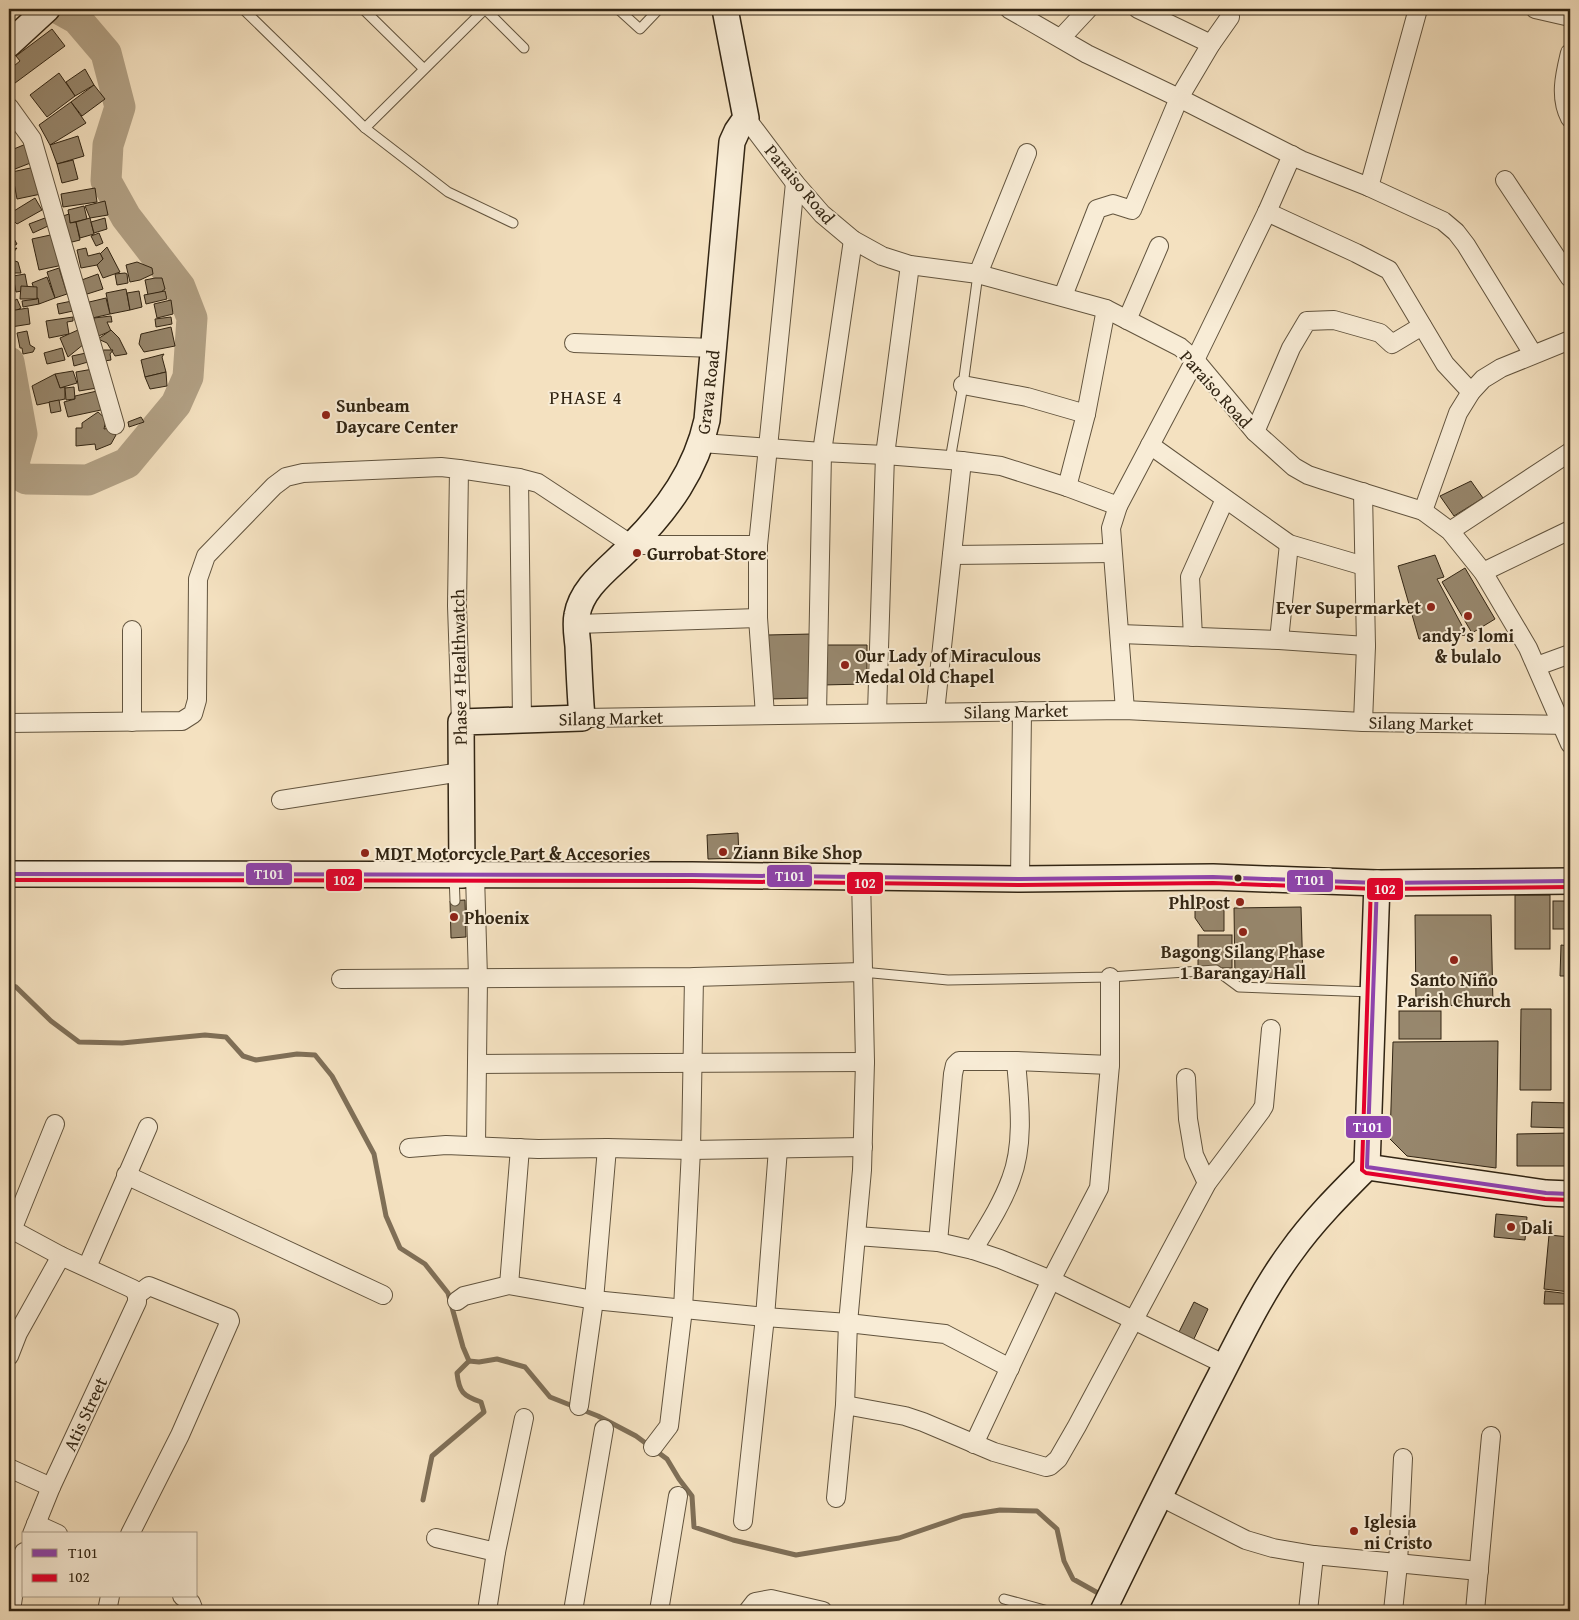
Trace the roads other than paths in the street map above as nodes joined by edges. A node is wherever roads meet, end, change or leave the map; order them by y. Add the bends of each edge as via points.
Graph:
1 (47, 9) edge
2 (243, 9) edge
3 (363, 9) edge
4 (485, 9) edge
5 (618, 9) edge
6 (659, 9) edge
7 (725, 9) edge
8 (1010, 9) edge
9 (1088, 9) edge
10 (1138, 9) edge
11 (1418, 9) edge
12 (1536, 9) edge
13 (1230, 17) dead end
14 (1570, 18) edge
15 (15, 38) edge
16 (1060, 38) junction
17 (1211, 44) junction
18 (524, 48) dead end
19 (1570, 53) edge
20 (423, 68) junction
21 (1179, 98) junction
22 (9, 107) edge
23 (746, 118) junction
24 (1570, 118) edge
25 (365, 128) junction
26 (1027, 153) dead end
27 (1292, 155) junction
28 (1505, 180) dead end
29 (795, 182) junction
30 (1369, 187) junction
31 (1267, 212) junction
32 (513, 224) dead end
33 (852, 240) junction
34 (1159, 246) dead end
35 (910, 265) junction
36 (978, 274) junction
37 (1570, 278) edge
38 (1064, 296) junction
39 (1106, 308) junction
40 (1126, 320) junction
41 (1422, 326) junction
42 (1570, 340) edge
43 (574, 343) dead end
44 (714, 348) junction
45 (1533, 354) junction
46 (1195, 360) junction
47 (963, 385) junction
48 (1471, 392) junction
49 (1086, 414) junction
50 (115, 425) dead end
51 (1255, 432) junction
52 (702, 443) junction
53 (1150, 445) junction
54 (768, 448) junction
55 (822, 452) junction
56 (1570, 452) edge
57 (885, 454) junction
58 (956, 460) junction
59 (454, 468) junction
60 (518, 478) junction
61 (1067, 487) junction
62 (1363, 492) junction
63 (1224, 499) junction
64 (1118, 506) junction
65 (1423, 511) junction
66 (1450, 531) junction
67 (1569, 535) edge
68 (1289, 544) junction
69 (632, 545) junction
70 (758, 545) junction
71 (1112, 553) junction
72 (952, 555) junction
73 (1364, 566) junction
74 (1483, 572) junction
75 (758, 618) junction
76 (577, 624) junction
77 (132, 630) dead end
78 (1120, 634) junction
79 (1193, 637) junction
80 (1279, 640) junction
81 (1366, 646) junction
82 (1570, 654) edge
83 (1537, 666) junction
84 (1125, 710) junction
85 (1022, 711) junction
86 (935, 712) junction
87 (877, 713) junction
88 (817, 714) junction
89 (765, 715) junction
90 (582, 718) junction
91 (522, 720) junction
92 (132, 722) junction
93 (461, 722) junction
94 (1363, 722) junction
95 (9, 723) edge
96 (1566, 726) edge
97 (1570, 744) edge
98 (461, 772) junction
99 (281, 800) dead end
100 (9, 874) edge
101 (464, 875) junction
102 (861, 877) junction
103 (1020, 879) junction
104 (1570, 881) edge
105 (1377, 883) junction
106 (455, 901) dead end
107 (862, 972) junction
108 (694, 977) junction
109 (1110, 977) junction
110 (478, 978) junction
111 (341, 979) dead end
112 (1373, 992) junction
113 (1271, 1029) dead end
114 (1016, 1061) junction
115 (865, 1062) junction
116 (693, 1063) junction
117 (478, 1064) junction
118 (1110, 1065) junction
119 (1186, 1078) dead end
120 (55, 1124) dead end
121 (148, 1127) dead end
122 (476, 1146) junction
123 (863, 1147) junction
124 (409, 1148) dead end
125 (520, 1148) junction
126 (607, 1148) junction
127 (778, 1148) junction
128 (691, 1150) junction
129 (1367, 1167) junction
130 (126, 1175) junction
131 (1207, 1183) junction
132 (1570, 1194) edge
133 (10, 1229) edge
134 (857, 1236) junction
135 (938, 1242) junction
136 (973, 1250) junction
137 (61, 1256) junction
138 (87, 1267) junction
139 (1051, 1280) junction
140 (509, 1285) junction
141 (137, 1295) junction
142 (383, 1295) dead end
143 (594, 1300) junction
144 (457, 1301) dead end
145 (683, 1309) junction
146 (765, 1317) junction
147 (1132, 1321) junction
148 (848, 1323) junction
149 (14, 1332) edge
150 (9, 1356) edge
151 (1226, 1366) junction
152 (1010, 1368) junction
153 (845, 1405) junction
154 (580, 1406) dead end
155 (524, 1418) dead end
156 (604, 1429) dead end
157 (1491, 1436) dead end
158 (974, 1444) junction
159 (653, 1447) dead end
160 (1403, 1458) dead end
161 (9, 1468) edge
162 (51, 1487) junction
163 (678, 1496) dead end
164 (1158, 1496) junction
165 (836, 1498) dead end
166 (742, 1521) dead end
167 (34, 1529) edge
168 (48, 1532) edge
169 (131, 1532) edge
170 (436, 1538) dead end
171 (496, 1552) junction
172 (1314, 1555) junction
173 (22, 1557) edge
174 (1398, 1564) junction
175 (1479, 1571) junction
176 (110, 1598) edge
177 (185, 1598) edge
178 (1004, 1599) dead end
179 (10, 1611) edge
180 (107, 1611) edge
181 (194, 1611) edge
182 (487, 1611) edge
183 (573, 1611) edge
184 (659, 1611) edge
185 (748, 1611) edge
186 (823, 1611) edge
187 (1048, 1611) edge
188 (1103, 1611) edge
189 (1308, 1611) edge
190 (1393, 1611) edge
191 (1475, 1611) edge

1 - 15 main road
2 - 25 lane
3 - 20 lane
4 - 18 lane
4 - 20 lane
5 - 6 lane via 640,29
7 - 23 main road, Paraiso Road
8 - 16 street
9 - 16 street
10 - 17 street
11 - 30 street
12 - 14 street
13 - 17 street
16 - 21 street
17 - 21 street
19 - 24 street via 1564,88
20 - 25 lane
21 - 27 street
21 - 38 street via 1132,210 1113,204 1097,209
22 - 50 street via 32,139
23 - 29 street, Paraiso Road
23 - 44 main road, Grava Road via 732,142
25 - 32 lane via 448,192
26 - 36 street
27 - 30 street
27 - 31 street
28 - 37 street
29 - 33 street, Paraiso Road via 822,214
29 - 54 street
30 - 45 street via 1444,221 1456,232
31 - 41 street via 1384,266
31 - 46 street
33 - 35 street, Paraiso Road via 882,256
33 - 55 street
34 - 40 street
35 - 36 street, Paraiso Road
35 - 57 street
36 - 38 street, Paraiso Road
36 - 47 lane
38 - 39 street, Paraiso Road
39 - 40 street, Paraiso Road
39 - 49 street
40 - 46 street, Paraiso Road via 1180,347
41 - 48 street via 1445,364
41 - 51 street via 1392,344 1380,333 1334,320 1307,321 1287,355
42 - 45 street
43 - 44 street
44 - 52 main road, Grava Road
45 - 48 street via 1483,379
46 - 51 street, Paraiso Road
46 - 53 street
47 - 49 street via 1027,397
47 - 58 lane
48 - 65 street via 1458,413
49 - 61 street
51 - 62 street, Paraiso Road via 1294,467 1308,475
52 - 54 street
52 - 69 main road, Grava Road via 671,500
53 - 63 street
53 - 64 street
54 - 55 street
54 - 70 street
55 - 57 street
55 - 88 street
56 - 66 street
57 - 58 street
57 - 87 street
58 - 61 street via 1001,466
58 - 72 street
59 - 60 street
59 - 92 street via 303,473 286,477 274,486 206,556 198,579 197,700 193,714 182,721
59 - 93 street, Phase 4 Healthwatch
60 - 69 street via 545,487
60 - 91 street
61 - 64 street
62 - 65 street, Paraiso Road
62 - 73 street
63 - 68 street
63 - 79 street via 1190,577
64 - 71 street via 1111,528
65 - 66 street, Paraiso Road
66 - 74 street, Paraiso Road
67 - 74 street
68 - 73 street
68 - 80 street
69 - 70 street
69 - 76 main road, Grava Road via 600,575 584,596
70 - 75 street
71 - 72 street
71 - 78 street
72 - 86 street
73 - 81 street
74 - 83 street, Paraiso Road
75 - 76 street
75 - 89 street
76 - 90 main road, Grava Road
77 - 92 street
78 - 79 street
78 - 84 street
79 - 80 street
80 - 81 street
81 - 94 street
82 - 83 street
83 - 96 street, Paraiso Road
84 - 85 street, Silang Market
84 - 94 street, Silang Market
85 - 86 street, Silang Market
85 - 103 street
86 - 87 street, Silang Market
87 - 88 street, Silang Market
88 - 89 street, Silang Market
89 - 90 street, Silang Market
90 - 91 main road, Silang Market
91 - 93 main road, Silang Market
92 - 95 street
93 - 98 main road, Phase 4 Healthwatch
94 - 96 street, Silang Market
96 - 97 street, Paraiso Road
98 - 99 street
98 - 101 main road, Phase 4 Healthwatch
100 - 101 main road
101 - 102 main road
101 - 106 lane
101 - 110 street
102 - 103 main road
102 - 107 street
103 - 105 main road via 1213,877
104 - 105 main road
105 - 112 main road
107 - 108 street
107 - 109 lane via 948,980
107 - 115 street
108 - 110 street
108 - 116 street
109 - 112 lane via 1216,970 1239,987
109 - 118 street
110 - 111 street
110 - 117 street
112 - 129 main road
113 - 131 street via 1264,1106
114 - 118 street
114 - 135 street via 959,1061 955,1065
114 - 136 street via 1018,1155 1002,1200
115 - 116 street
115 - 123 street
116 - 117 street
116 - 128 street
117 - 122 street
118 - 139 street via 1099,1188
119 - 131 street via 1194,1154
120 - 133 street
121 - 130 street
122 - 124 street
122 - 125 street
123 - 127 street
123 - 134 street
125 - 126 street
125 - 140 street
126 - 128 street
126 - 143 street
127 - 128 street
127 - 146 street
128 - 145 street
129 - 132 main road
129 - 151 main road via 1322,1213 1291,1252
130 - 138 street
130 - 142 street
131 - 147 street
133 - 137 street
134 - 135 street
134 - 148 street
135 - 136 street
136 - 139 street
137 - 138 street
137 - 149 street
138 - 141 street via 133,1289
139 - 147 street
139 - 152 street
140 - 143 street
140 - 144 street via 464,1296
141 - 162 street, Atis Street via 137,1302
141 - 169 street via 149,1286 230,1321 180,1435
143 - 145 street
143 - 154 street
145 - 146 street
145 - 159 street via 669,1426
146 - 148 street
146 - 166 street
147 - 151 street
147 - 158 street via 1077,1426 1058,1459 1050,1466 1035,1465
148 - 152 street via 945,1334
148 - 153 street
149 - 150 street
151 - 164 main road
152 - 158 street
153 - 158 street via 905,1416
153 - 165 street
155 - 171 street
156 - 183 street
157 - 175 street
160 - 174 street
161 - 162 street
162 - 167 street, Atis Street
163 - 184 street
164 - 172 street via 1246,1540
164 - 188 main road
167 - 168 street
170 - 171 street
171 - 182 street
172 - 174 street
172 - 189 street
173 - 179 street
174 - 175 street
174 - 190 street
175 - 191 street
176 - 180 street
177 - 181 street
178 - 187 lane
185 - 186 street via 755,1602 771,1599

